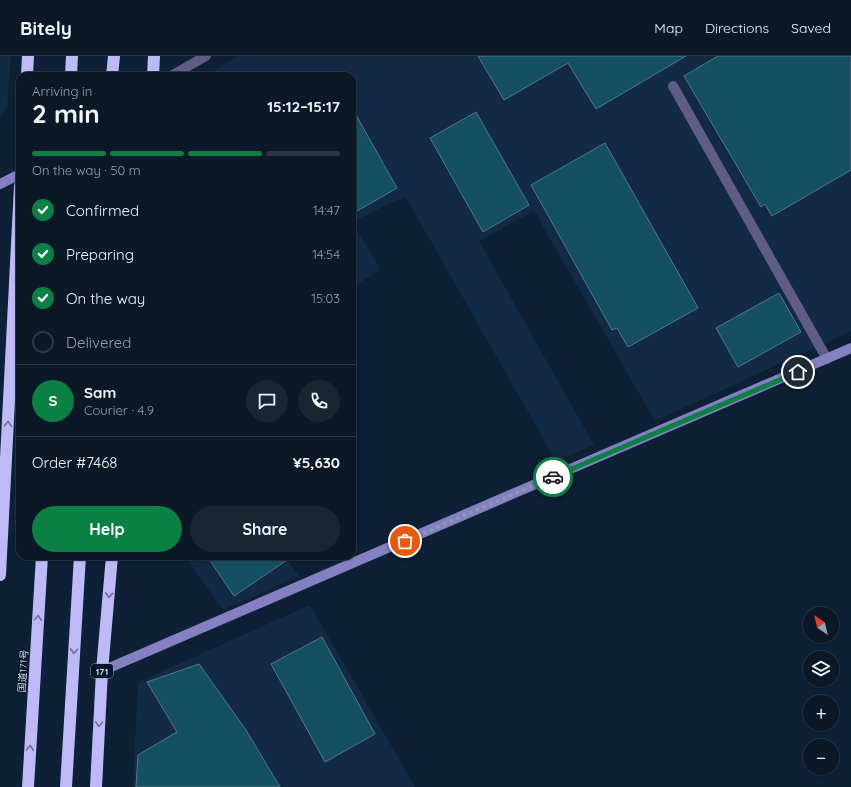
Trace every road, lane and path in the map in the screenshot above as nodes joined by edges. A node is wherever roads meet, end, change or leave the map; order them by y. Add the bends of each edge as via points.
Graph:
1 (28, 56) edge
2 (72, 56) edge
3 (114, 56) edge
4 (154, 56) edge
5 (206, 56) edge
6 (27, 72) edge
7 (71, 72) edge
8 (112, 72) edge
9 (153, 72) edge
10 (178, 72) edge
11 (673, 86) dead end
12 (16, 176) edge
13 (0, 184) edge
14 (16, 264) edge
15 (851, 348) edge
16 (827, 359) junction
17 (42, 560) edge
18 (80, 560) edge
19 (112, 560) edge
20 (0, 574) edge
21 (102, 671) junction
22 (28, 787) edge
23 (66, 787) edge
24 (96, 787) edge

1 - 6 highway
2 - 7 highway
3 - 8 highway
4 - 9 highway
5 - 10 street
11 - 16 street
12 - 13 street
20 -> 14 highway
15 - 16 street
16 - 21 street
22 -> 17 highway, 国道171号
18 -> 23 highway
19 -> 21 highway, 171
21 -> 24 highway, 171

